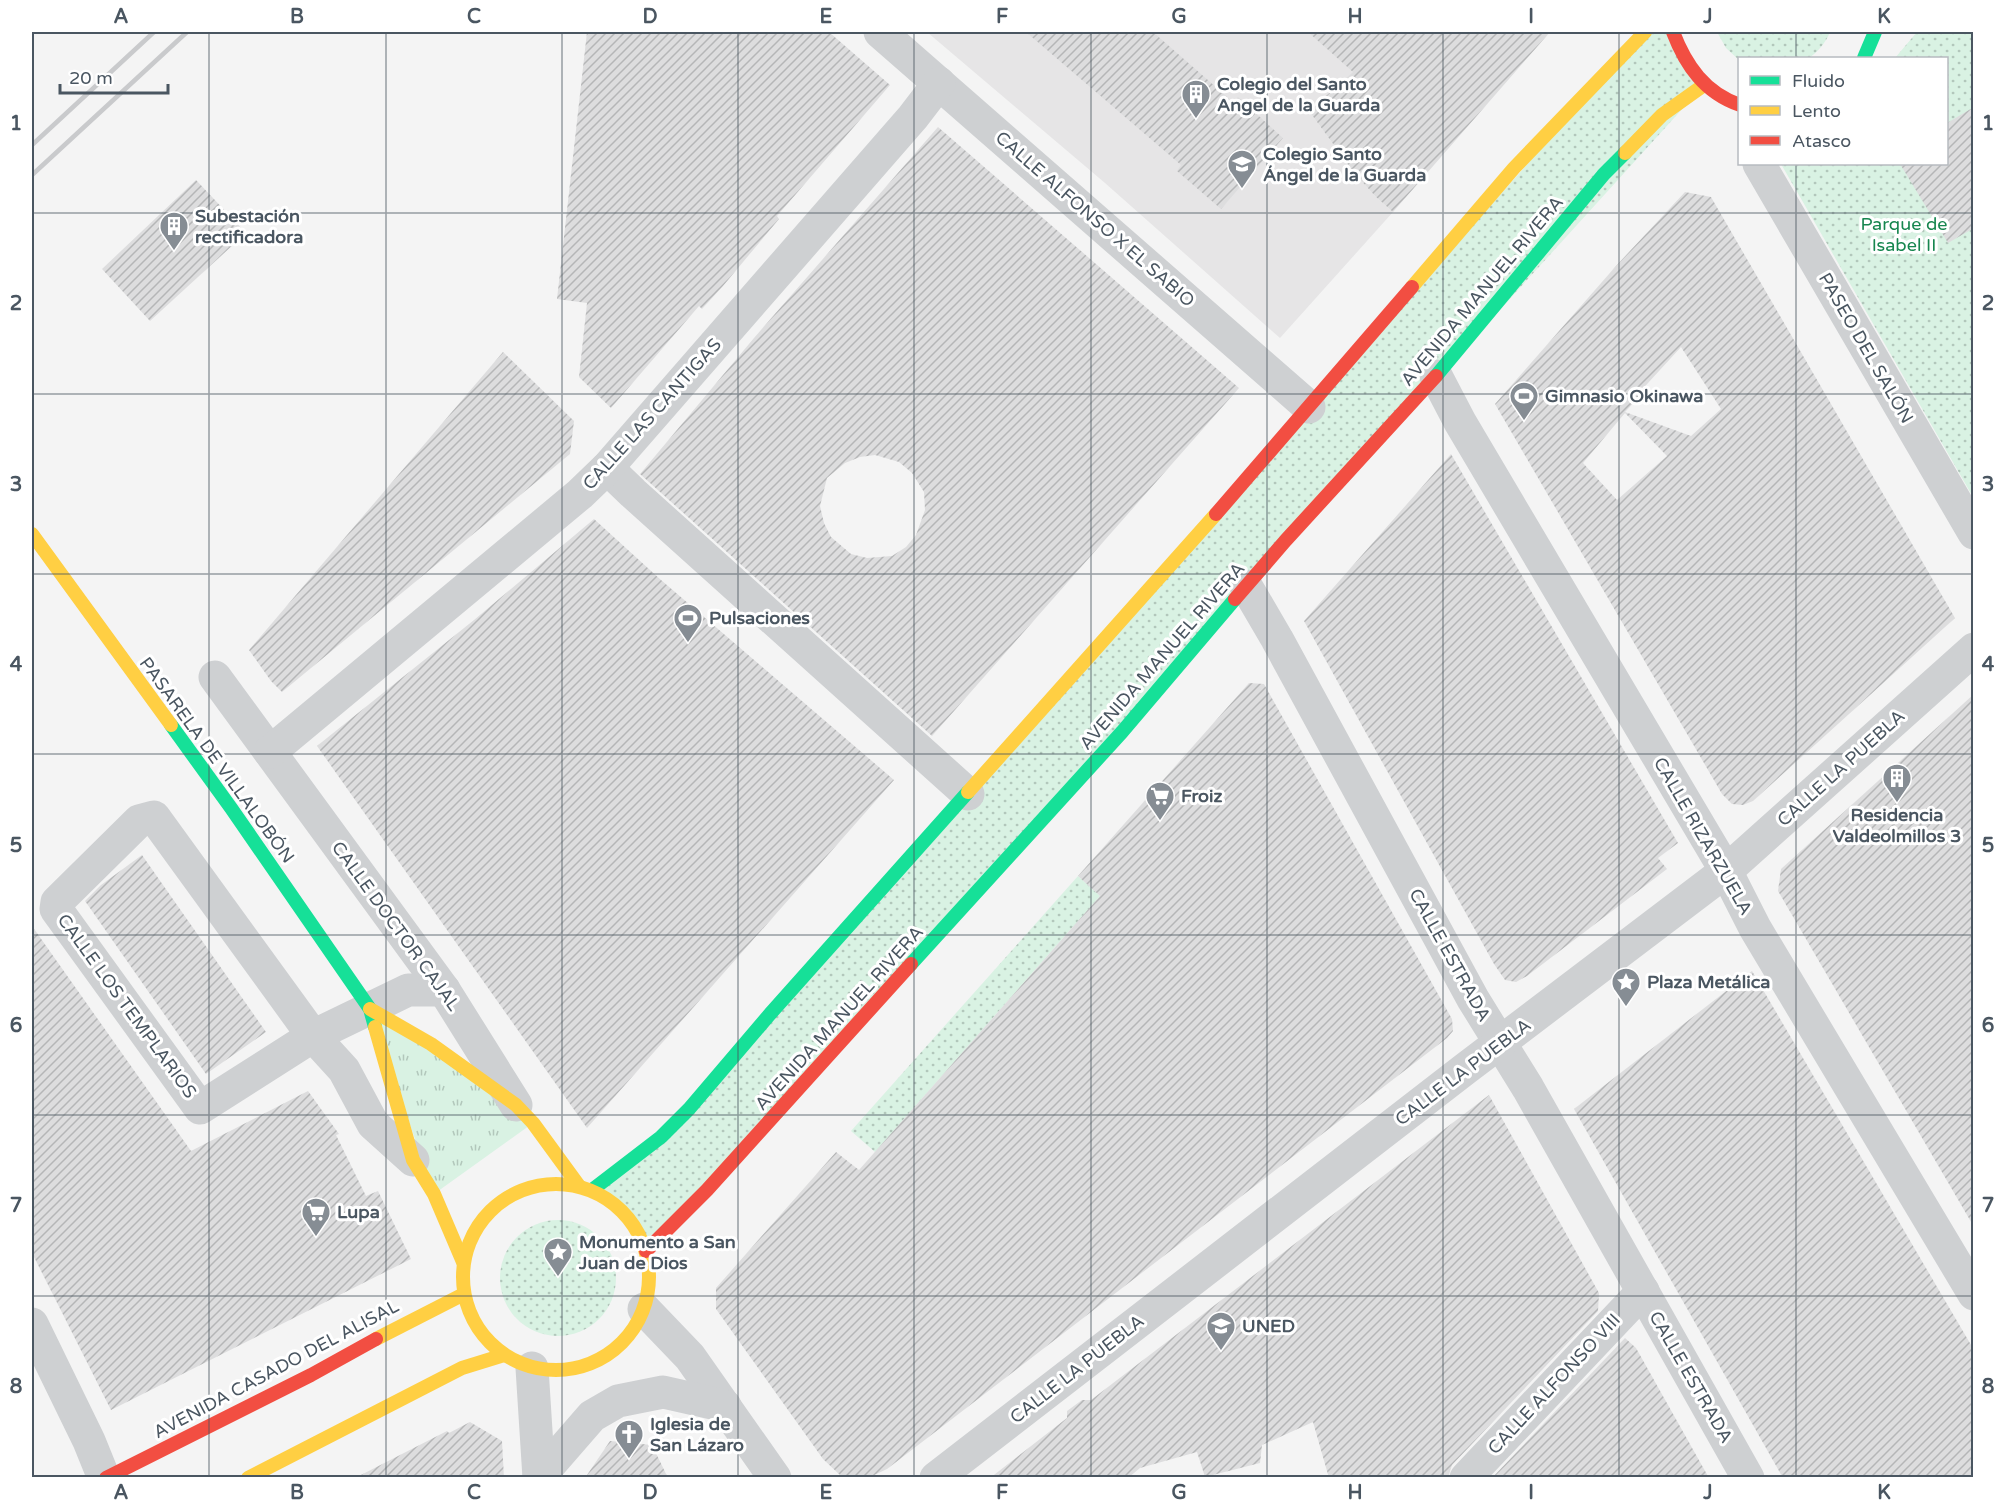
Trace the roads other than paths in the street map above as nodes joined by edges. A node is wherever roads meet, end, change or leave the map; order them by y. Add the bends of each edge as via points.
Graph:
1 (880, 32) edge
2 (1645, 32) edge
3 (1673, 32) edge
4 (1875, 32) edge
5 (1864, 57) edge
6 (939, 83) junction
7 (1704, 85) junction
8 (1737, 109) edge
9 (1760, 165) edge
10 (1436, 376) junction
11 (1309, 407) junction
12 (607, 468) junction
13 (32, 534) edge
14 (1974, 534) edge
15 (1246, 586) junction
16 (1974, 649) edge
17 (215, 677) dead end
18 (270, 752) junction
19 (968, 794) junction
20 (1726, 871) junction
21 (444, 990) junction
22 (370, 1008) junction
23 (313, 1036) junction
24 (1500, 1044) junction
25 (516, 1105) junction
26 (413, 1160) junction
27 (585, 1188) junction
28 (646, 1251) junction
29 (464, 1262) junction
30 (1642, 1291) junction
31 (464, 1294) junction
32 (1974, 1294) edge
33 (644, 1310) junction
34 (32, 1324) edge
35 (518, 1361) junction
36 (725, 1406) junction
37 (539, 1477) edge
38 (105, 1478) edge
39 (248, 1478) edge
40 (775, 1478) edge
41 (936, 1478) edge
42 (1466, 1478) edge
43 (1748, 1478) edge

1 - 6 street, CALLE ALFONSO X EL SABIO
2 - 11 main road via 1514,168
3 - 7 main road via 1690,68
4 - 5 main road
6 - 11 street, CALLE ALFONSO X EL SABIO
6 - 12 street, CALLE LAS CANTIGAS
7 - 8 main road
7 - 10 main road, AVENIDA MANUEL RIVERA via 1662,115 1604,174
9 - 14 street, PASEO DEL SALÓN
10 - 15 main road, AVENIDA MANUEL RIVERA
10 - 20 street, CALLE RIZARZUELA
11 - 19 main road
12 - 18 street, CALLE LAS CANTIGAS
12 - 19 street
13 - 22 main road, PASARELA DE VILLALOBÓN
15 - 24 street, CALLE ESTRADA
15 - 28 main road, AVENIDA MANUEL RIVERA via 1114,740 708,1190
16 - 20 street, CALLE LA PUEBLA
17 - 18 street, CALLE DOCTOR CAJAL
18 - 21 street, CALLE DOCTOR CAJAL
19 - 27 main road via 689,1109 661,1137
20 - 24 street, CALLE LA PUEBLA
20 - 32 street, CALLE RIZARZUELA via 1770,953
21 - 22 street via 408,990
21 - 25 street, CALLE DOCTOR CAJAL
22 - 23 street
22 - 25 main road, CALLE DOCTOR CAJAL via 431,1044
22 - 26 main road
23 - 23 street, CALLE LOS TEMPLARIOS via 200,1108 56,909 57,902 139,821 154,817
23 - 26 street via 344,1070 373,1124
24 - 30 street, CALLE ESTRADA
24 - 41 street, CALLE LA PUEBLA
25 - 27 main road, CALLE DOCTOR CAJAL
26 - 29 main road via 434,1194
27 - 28 main road via 616,1205 634,1226
27 - 29 main road via 553,1183 528,1187 505,1198 485,1216 471,1237
28 - 33 main road via 649,1280
29 - 31 main road
30 - 42 street, CALLE ALFONSO VIII
30 - 43 street, CALLE ESTRADA
31 - 35 main road via 485,1338
31 - 38 main road, AVENIDA CASADO DEL ALISAL
33 - 35 main road via 631,1334 611,1353 586,1366 559,1371
33 - 36 street via 690,1357
34 - 38 street
35 - 37 street
35 - 39 main road via 462,1368
36 - 37 street via 663,1392 618,1401 592,1416
36 - 40 street

